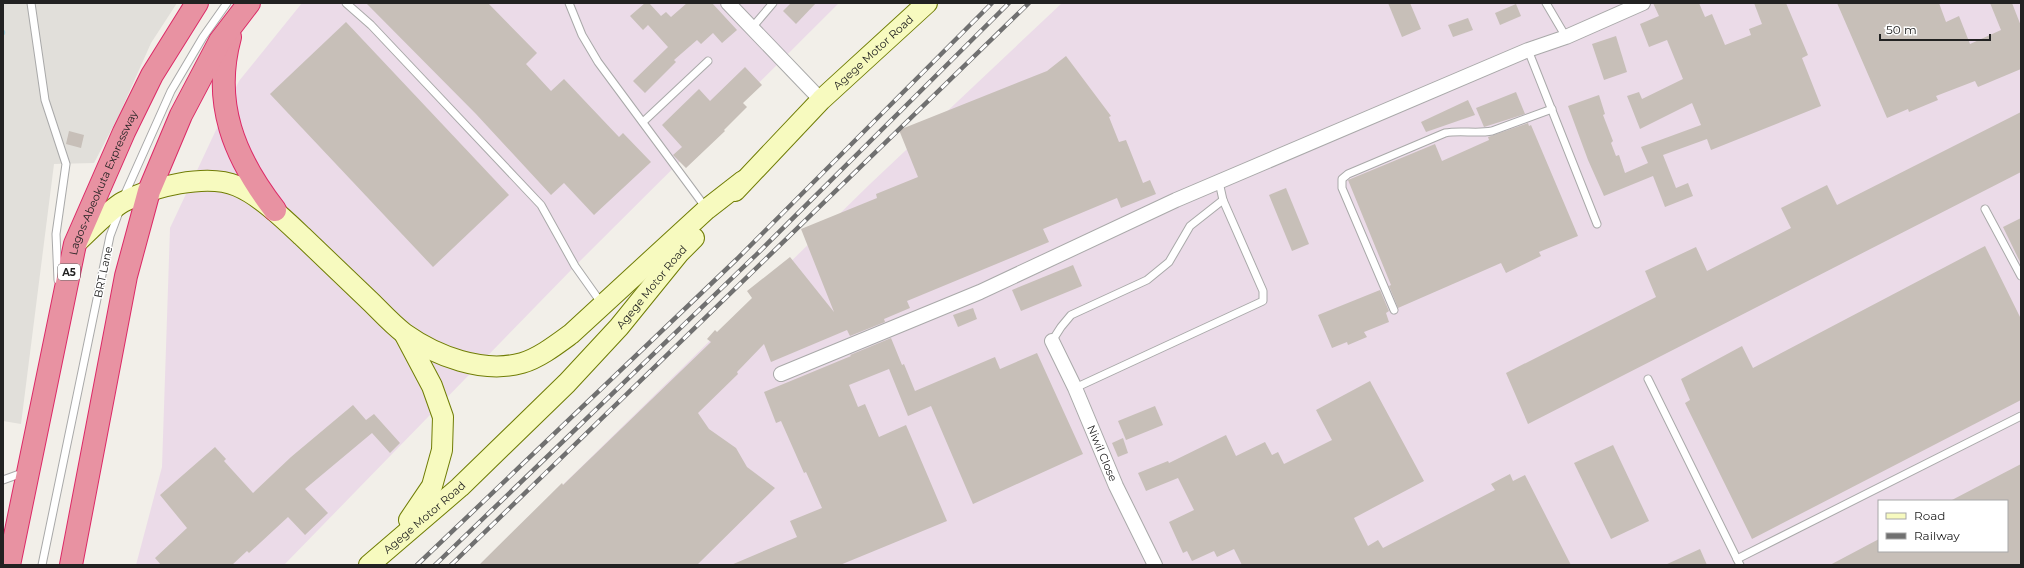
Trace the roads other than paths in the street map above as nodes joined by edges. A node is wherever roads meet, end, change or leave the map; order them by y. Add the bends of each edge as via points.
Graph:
1 (30, 3) edge
2 (198, 3) edge
3 (249, 3) edge
4 (346, 3) edge
5 (569, 3) edge
6 (728, 3) edge
7 (773, 3) edge
8 (927, 3) edge
9 (1546, 3) edge
10 (1643, 3) edge
11 (231, 11) edge
12 (750, 26) junction
13 (1566, 37) junction
14 (1528, 50) junction
15 (708, 61) dead end
16 (821, 100) junction
17 (1552, 109) junction
18 (643, 122) junction
19 (743, 181) junction
20 (1219, 182) junction
21 (150, 191) junction
22 (1224, 200) junction
23 (122, 202) junction
24 (707, 209) junction
25 (1985, 209) dead end
26 (275, 210) junction
27 (1597, 224) dead end
28 (75, 244) junction
29 (2021, 276) edge
30 (603, 305) junction
31 (60, 310) junction
32 (1394, 310) dead end
33 (404, 334) junction
34 (1052, 341) joint
35 (781, 374) dead end
36 (1648, 379) dead end
37 (1075, 388) junction
38 (2021, 416) edge
39 (28, 471) junction
40 (3, 480) edge
41 (394, 542) junction
42 (1739, 562) edge
43 (9, 565) edge
44 (42, 565) edge
45 (71, 565) edge
46 (369, 565) edge
47 (1155, 565) edge

1 - 31 lane via 45,100 66,164 56,234
2 - 28 highway, Lagos-Abeokuta Expressway / A5 via 152,76 124,132
3 - 11 highway
4 - 30 lane via 371,25 541,205 576,266
5 - 18 lane via 582,35 598,62
6 - 12 street
7 - 12 lane via 756,23
8 - 16 main road, Agege Motor Road
9 - 13 lane
10 - 13 street
11 - 21 highway via 220,41 181,115
11 - 23 lane, BRT Lane via 203,37 171,91
11 - 26 highway via 223,90 226,113 242,162
12 - 16 street
13 - 14 street
14 - 17 lane
14 - 20 street
15 - 18 lane
16 - 19 main road, Agege Motor Road
17 - 27 lane
17 - 32 lane via 1492,131 1454,131 1348,174 1342,179 1342,188
18 - 24 lane
19 - 24 main road
19 - 41 main road, Agege Motor Road via 721,210 679,253 619,327 567,382 460,487
20 - 22 lane
20 - 35 street via 980,292
21 - 23 main road
21 - 26 main road via 180,183 207,180 237,185
21 - 45 highway via 117,317
22 - 34 lane via 1190,226 1169,262 1147,280 1071,314
22 - 37 lane via 1263,291 1263,301
23 - 28 main road
23 - 44 lane, BRT Lane via 110,236
24 - 30 main road
25 - 29 lane
26 - 33 main road
28 - 31 highway, Lagos-Abeokuta Expressway / A5
30 - 33 main road via 571,334 550,349 522,363 500,366 454,360
31 - 39 highway, Lagos-Abeokuta Expressway / A5
33 - 41 main road via 432,386 442,417 442,450 432,486
34 - 37 street, Niwil Close
36 - 42 lane
37 - 47 street, Niwil Close via 1116,486
38 - 42 lane
39 - 40 lane
39 - 43 highway, Lagos-Abeokuta Expressway / A5
41 - 46 main road, Agege Motor Road

